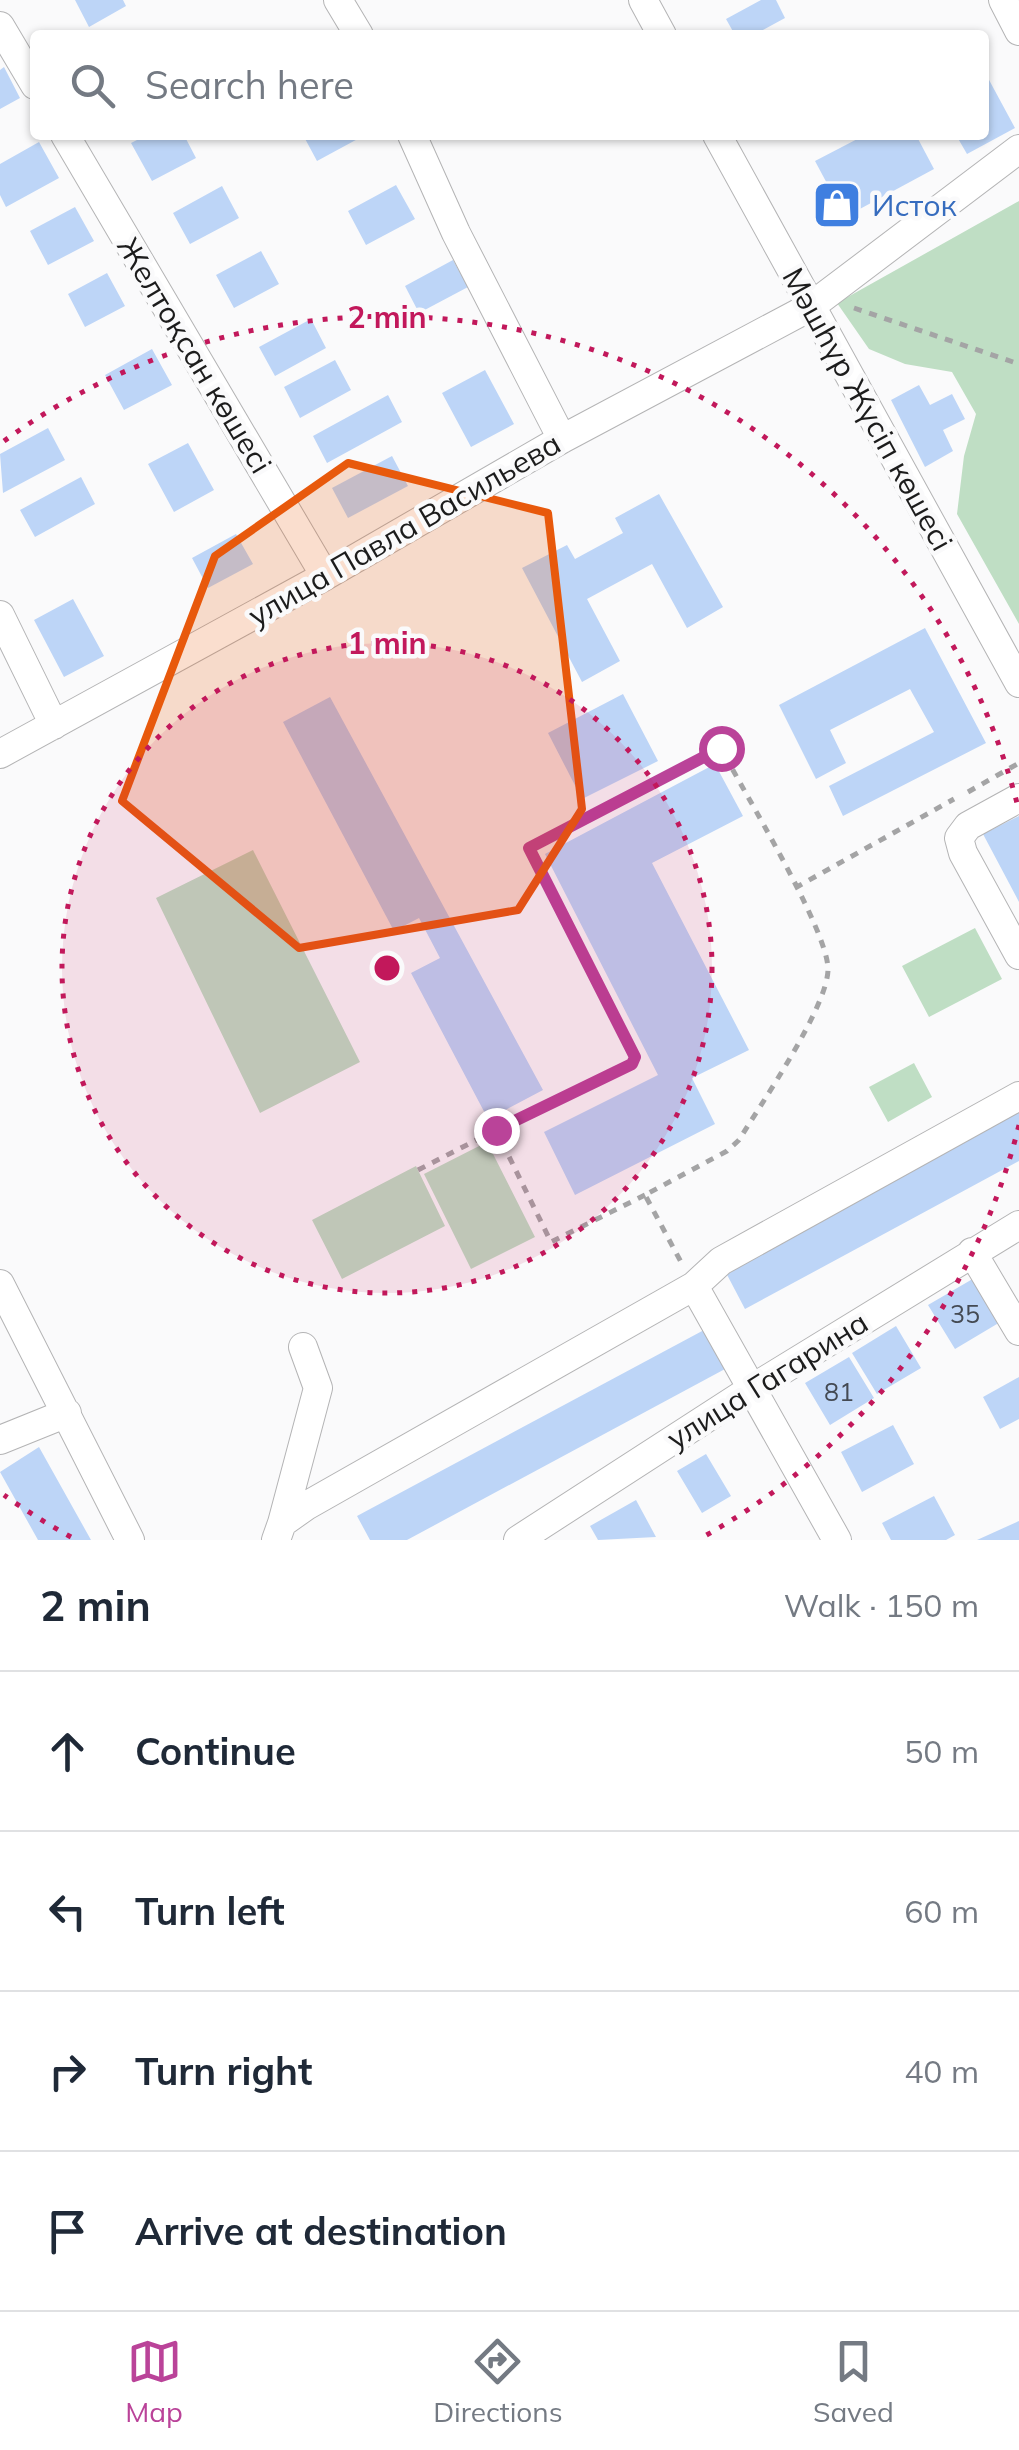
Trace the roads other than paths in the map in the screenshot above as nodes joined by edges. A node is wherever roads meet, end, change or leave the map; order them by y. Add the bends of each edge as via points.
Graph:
1 (338, 0) edge
2 (643, 0) edge
3 (1003, 0) edge
4 (0, 26) edge
5 (356, 30) edge
6 (659, 30) edge
7 (1019, 31) edge
8 (30, 77) edge
9 (68, 140) edge
10 (414, 140) edge
11 (720, 140) edge
12 (1019, 149) edge
13 (824, 305) junction
14 (562, 438) junction
15 (325, 576) junction
16 (0, 615) edge
17 (1019, 683) edge
18 (54, 724) junction
19 (0, 754) edge
20 (1019, 798) edge
21 (1019, 956) edge
22 (1019, 1096) edge
23 (1019, 1225) edge
24 (972, 1252) junction
25 (0, 1284) edge
26 (694, 1286) junction
27 (1019, 1330) edge
28 (303, 1347) dead end
29 (754, 1388) junction
30 (67, 1412) junction
31 (0, 1440) edge
32 (279, 1531) edge
33 (130, 1540) edge
34 (518, 1540) edge
35 (837, 1540) edge

1 - 5 street
2 - 6 street
3 - 7 street
4 - 8 street
9 - 15 street, Желтоқсан көшесі
10 - 14 street
11 - 13 street, Мәшһүр Жүсіп көшесі
12 - 13 street, улица Павла Васильева
13 - 14 street, улица Павла Васильева
13 - 17 street, Мәшһүр Жүсіп көшесі
14 - 15 street, улица Павла Васильева
15 - 18 street, улица Павла Васильева
16 - 18 street
18 - 19 street, улица Павла Васильева
20 - 21 street via 968,826 960,838
22 - 26 street via 720,1260
23 - 24 street, улица Гагарина
24 - 27 street
24 - 29 street, улица Гагарина
25 - 30 street
26 - 29 street
26 - 32 street
28 - 32 street via 318,1388
29 - 34 street, улица Гагарина
29 - 35 street
30 - 31 street
30 - 33 street

